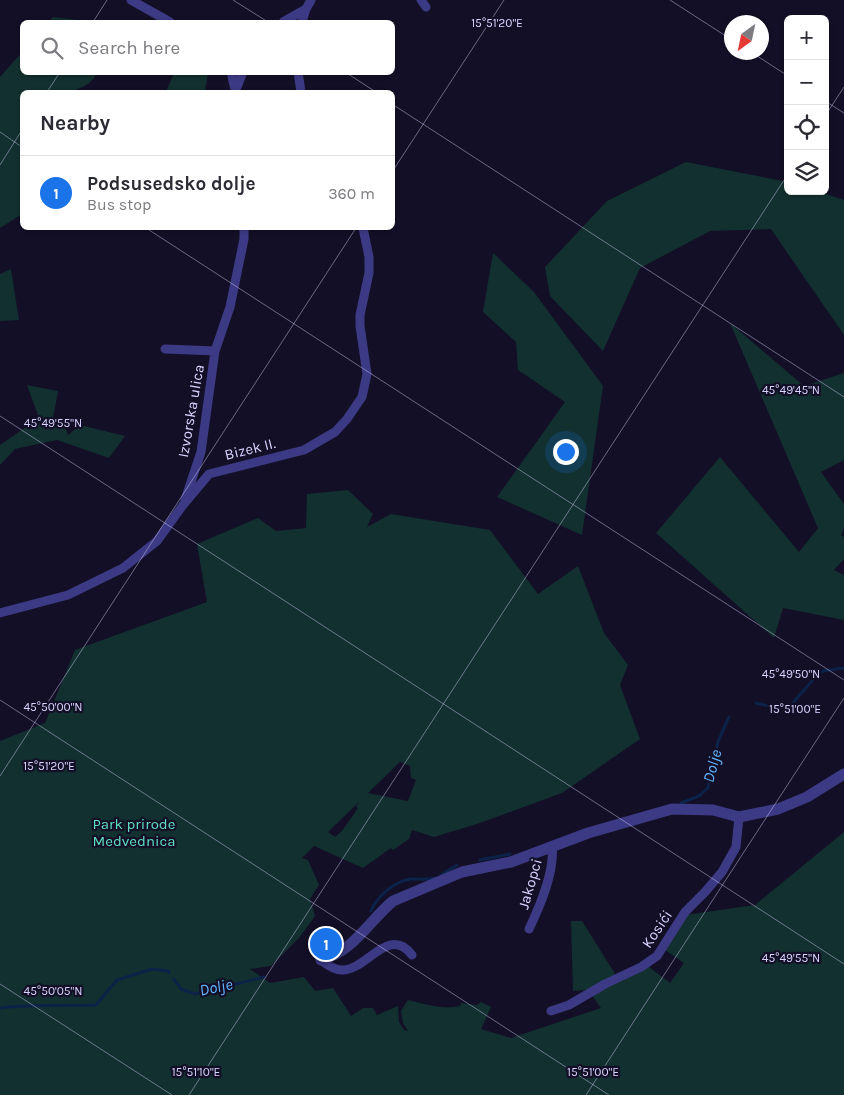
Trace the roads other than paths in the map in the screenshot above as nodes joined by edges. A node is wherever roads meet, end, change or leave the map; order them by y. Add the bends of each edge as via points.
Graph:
1 (131, 0) edge
2 (311, 0) edge
3 (306, 9) junction
4 (166, 20) edge
5 (287, 20) edge
6 (303, 20) edge
7 (232, 75) edge
8 (242, 75) edge
9 (298, 75) edge
10 (235, 90) edge
11 (235, 90) edge
12 (301, 90) edge
13 (244, 230) edge
14 (363, 230) edge
15 (165, 349) dead end
16 (216, 351) junction
17 (183, 505) junction
18 (0, 613) edge
19 (844, 774) edge
20 (739, 816) junction
21 (552, 846) junction
22 (530, 929) dead end
23 (412, 955) dead end
24 (321, 960) joint
25 (550, 1011) dead end

1 - 4 street
2 - 3 street
3 - 5 street
3 - 6 street
7 - 10 street
8 - 11 street
9 - 12 street
13 - 16 street, Izvorska ulica via 230,307
14 - 17 street, Bizek II. via 369,273 360,315 368,374 362,397 335,432 318,443 304,450 209,474
15 - 16 street, Izvorska ulica
16 - 17 street, Izvorska ulica via 201,452
17 - 18 street, Bizek II. via 157,541 123,568 68,595
19 - 20 street via 807,797 785,806
20 - 21 street via 712,810 672,809
20 - 25 street, Kosići via 736,847 722,872 685,912 657,956 569,1005
21 - 22 street, Jakopci via 552,865
21 - 24 street via 511,862 462,872 393,901 341,953
23 - 24 street via 403,946 387,946 344,970 330,967

